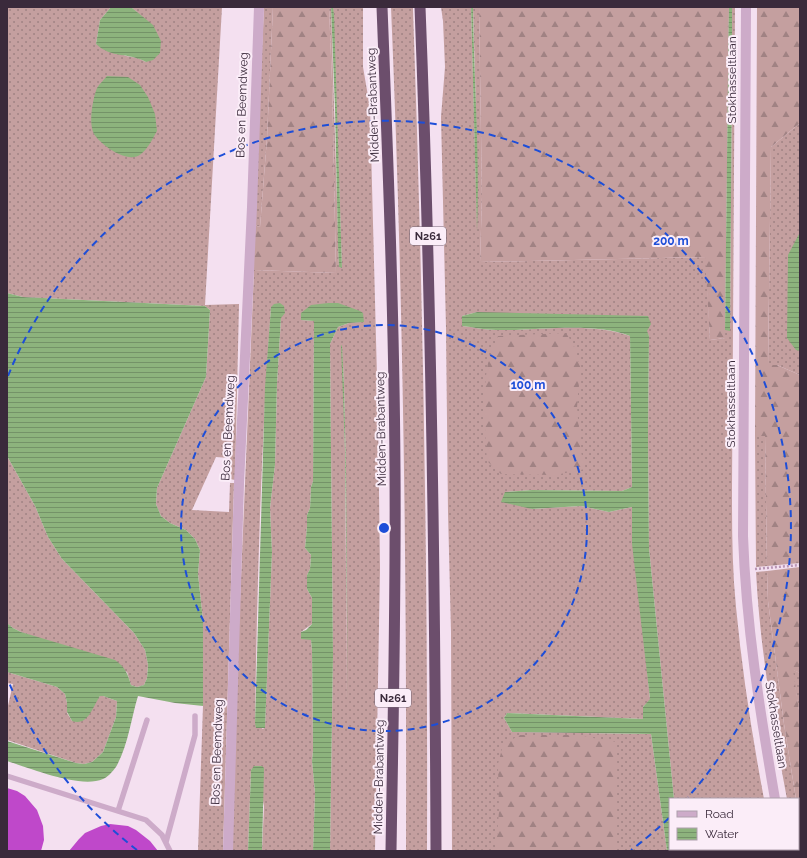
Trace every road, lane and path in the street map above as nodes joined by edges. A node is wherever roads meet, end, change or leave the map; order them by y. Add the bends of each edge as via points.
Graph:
1 (259, 7) edge
2 (382, 7) edge
3 (420, 7) edge
4 (746, 7) edge
5 (800, 565) edge
6 (753, 570) dead end
7 (195, 716) dead end
8 (147, 720) dead end
9 (7, 776) edge
10 (775, 798) edge
11 (118, 811) junction
12 (166, 842) junction
13 (170, 851) edge
14 (228, 851) edge
15 (391, 851) edge
16 (436, 851) edge

1 - 14 street, Bos en Beemdweg via 238,500
2 - 15 highway, Midden-Brabantweg / N261 via 396,544
3 - 16 highway, N261 via 432,383
4 - 10 street, Stokhasseltlaan via 744,577 754,673
5 - 6 path
7 - 12 lane via 195,735
8 - 11 lane
9 - 11 lane
11 - 12 lane via 146,820
12 - 13 lane

